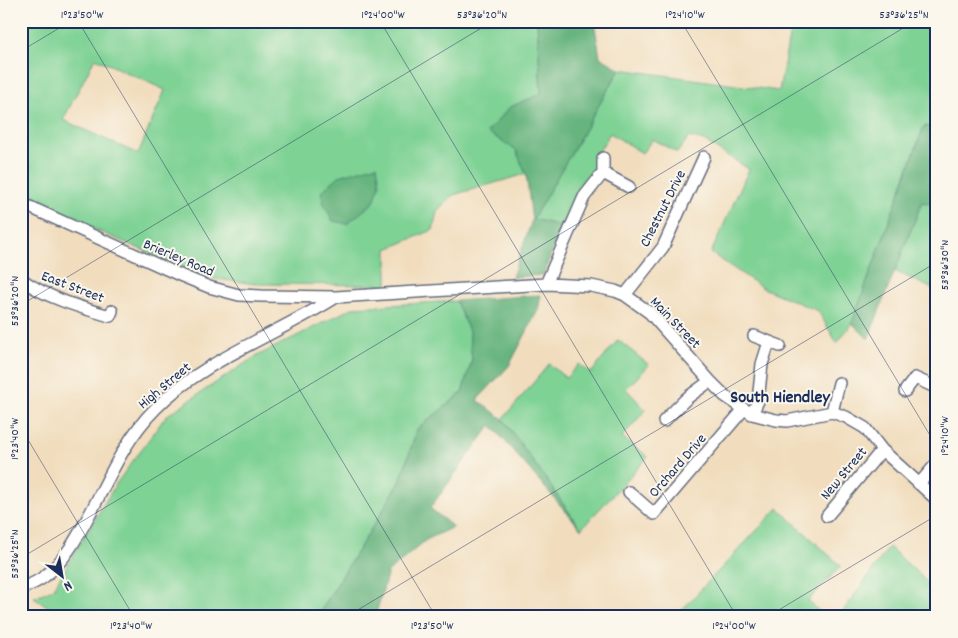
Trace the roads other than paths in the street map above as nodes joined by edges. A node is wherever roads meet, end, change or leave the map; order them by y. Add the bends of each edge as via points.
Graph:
1 (704, 157) dead end
2 (603, 158) dead end
3 (602, 173) junction
4 (629, 187) dead end
5 (21, 203) edge
6 (21, 279) edge
7 (546, 284) junction
8 (625, 295) junction
9 (336, 297) junction
10 (112, 311) dead end
11 (754, 336) dead end
12 (710, 381) junction
13 (839, 383) dead end
14 (937, 388) edge
15 (905, 391) dead end
16 (748, 411) junction
17 (832, 412) junction
18 (664, 421) dead end
19 (882, 450) junction
20 (937, 463) edge
21 (919, 484) junction
22 (629, 492) dead end
23 (937, 500) edge
24 (827, 516) dead end
25 (21, 588) edge

1 - 8 street, Chestnut Drive via 662,247
2 - 3 street
3 - 4 street
3 - 7 street via 584,197
5 - 9 street, Brierley Road via 209,287 239,294
6 - 10 street, East Street via 56,299 110,316
7 - 8 street, Main Street via 602,288
7 - 9 street, Main Street
8 - 12 street, Main Street via 650,313
9 - 25 street, High Street via 203,371 156,408 121,453 83,527 64,556 44,577
11 - 16 street via 775,344 762,364 758,401
12 - 16 street, Main Street
12 - 18 street
13 - 17 street
14 - 15 street via 915,378
16 - 17 street, Main Street via 787,421
16 - 22 street, Orchard Drive via 654,514
17 - 19 street via 846,416 865,428
19 - 21 street
19 - 24 street, New Street
20 - 21 street
21 - 23 street

